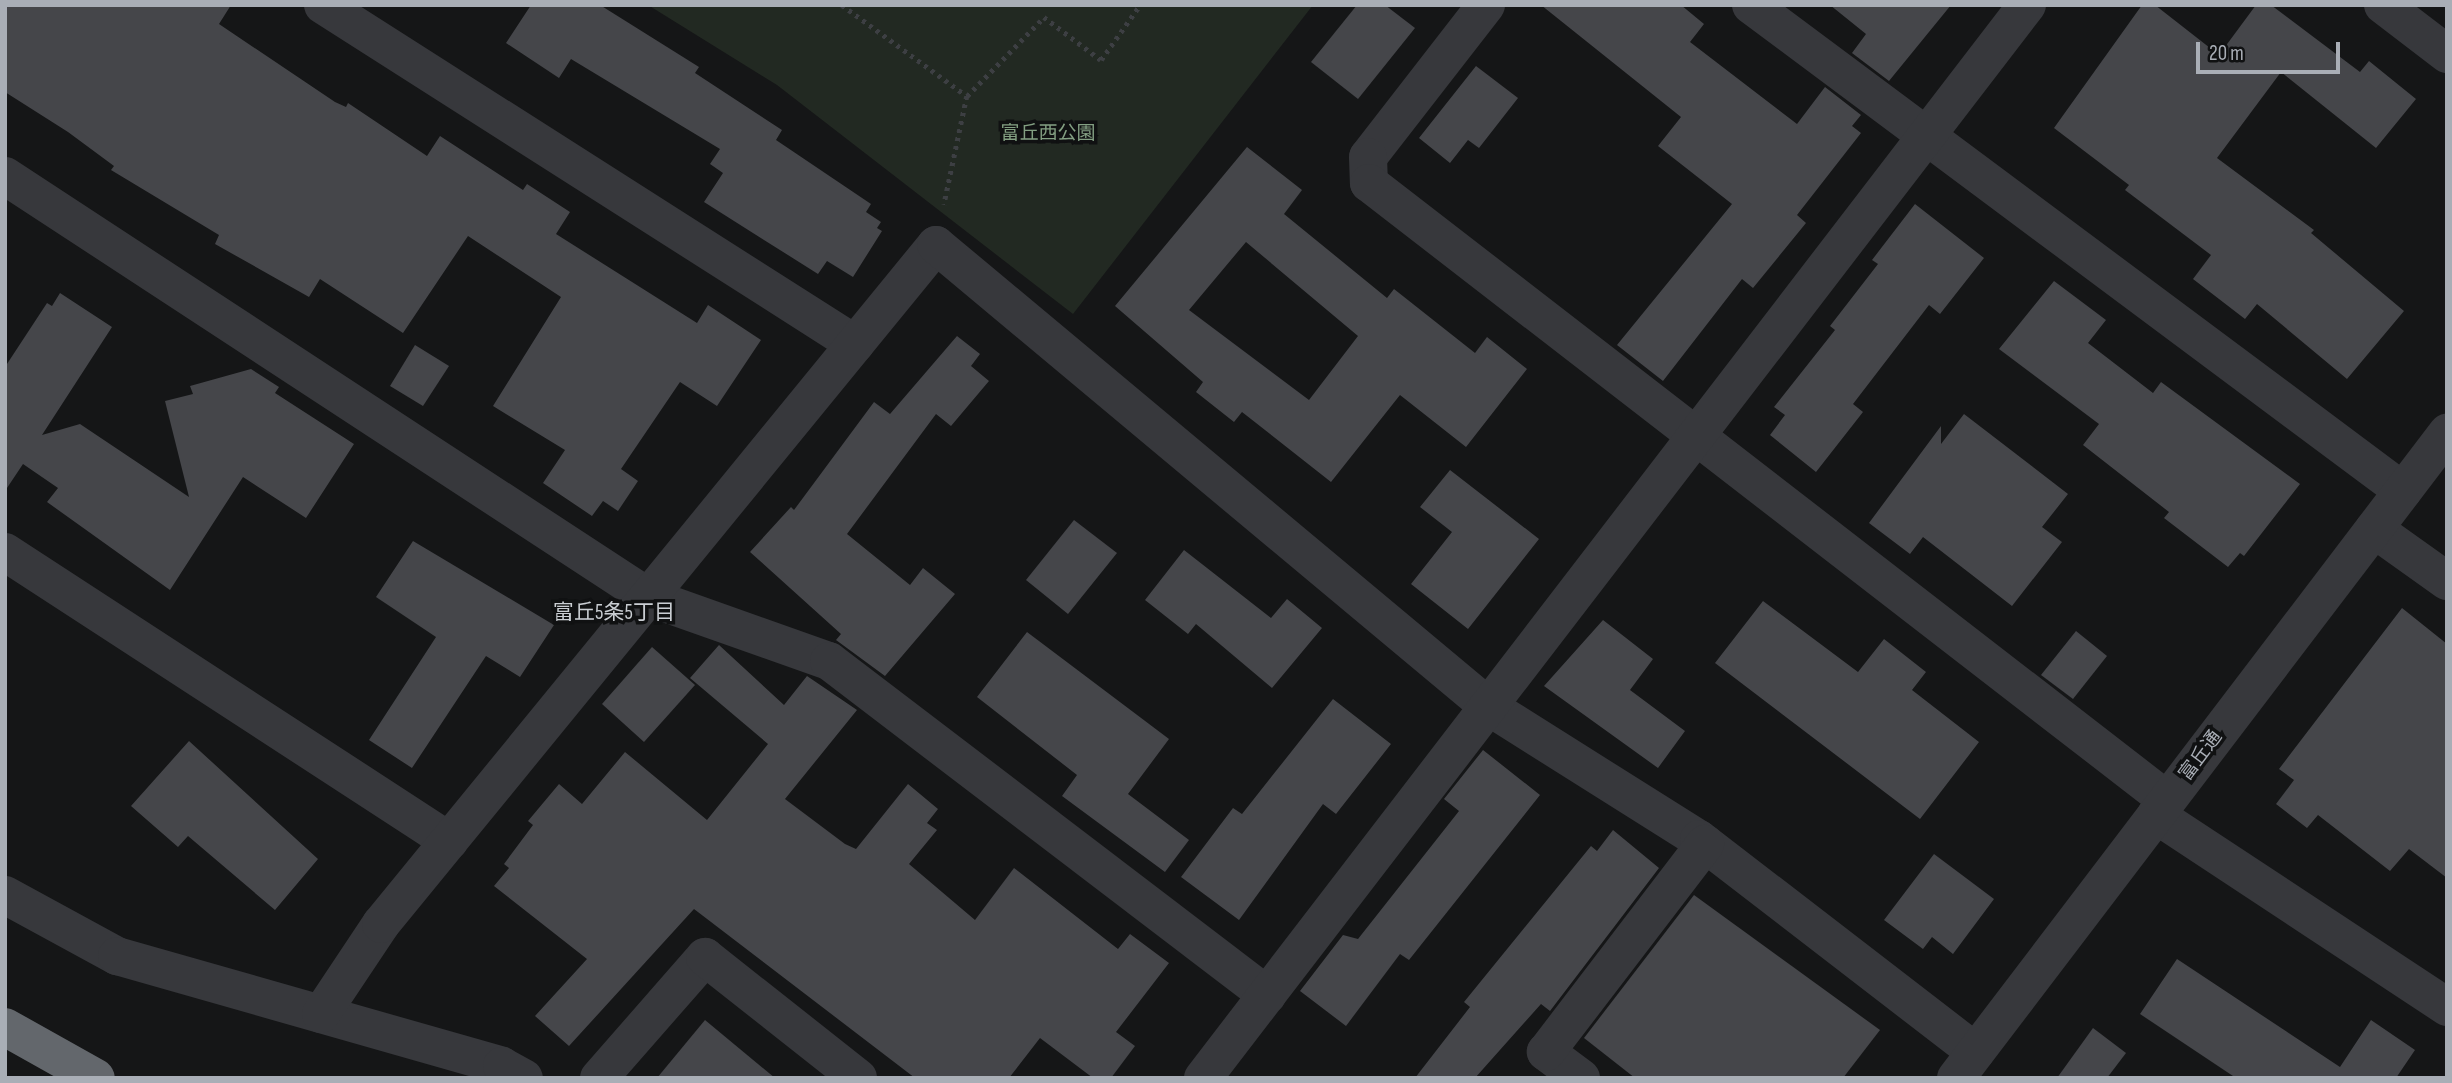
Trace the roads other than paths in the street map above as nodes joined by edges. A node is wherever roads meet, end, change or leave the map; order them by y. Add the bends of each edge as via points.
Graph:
1 (323, 5) edge
2 (1486, 5) edge
3 (1751, 5) edge
4 (2027, 5) edge
5 (2383, 5) edge
6 (2447, 54) edge
7 (1926, 137) junction
8 (5, 176) edge
9 (855, 344) junction
10 (2447, 433) edge
11 (1694, 438) junction
12 (2403, 491) junction
13 (2374, 529) junction
14 (5, 552) edge
15 (2447, 581) edge
16 (648, 597) junction
17 (1489, 707) junction
18 (2162, 807) junction
19 (449, 841) junction
20 (1705, 844) junction
21 (5, 895) edge
22 (1267, 995) junction
23 (2447, 1007) edge
24 (321, 1014) junction
25 (5, 1027) edge
26 (1966, 1065) edge
27 (96, 1078) edge
28 (524, 1078) edge
29 (599, 1078) edge
30 (858, 1078) edge
31 (1203, 1078) edge
32 (1581, 1078) edge

1 - 9 street
2 - 11 street via 1368,158 1369,183
3 - 7 street
4 - 7 street
5 - 6 street
7 - 11 street
7 - 12 street
8 - 16 street
9 - 16 street
9 - 17 street via 936,245
10 - 12 street, 富丘通
11 - 17 street
11 - 18 street
12 - 13 street, 富丘通
13 - 15 street
13 - 18 street, 富丘通
14 - 19 street
16 - 19 street
16 - 22 street via 829,660
17 - 20 street
17 - 22 street
18 - 23 street
18 - 26 street, 富丘通
19 - 24 street via 381,924
20 - 26 street
20 - 32 street via 1546,1052
21 - 24 street via 117,956
22 - 31 street
24 - 28 street via 502,1066
25 - 27 highway
29 - 30 street via 705,957

